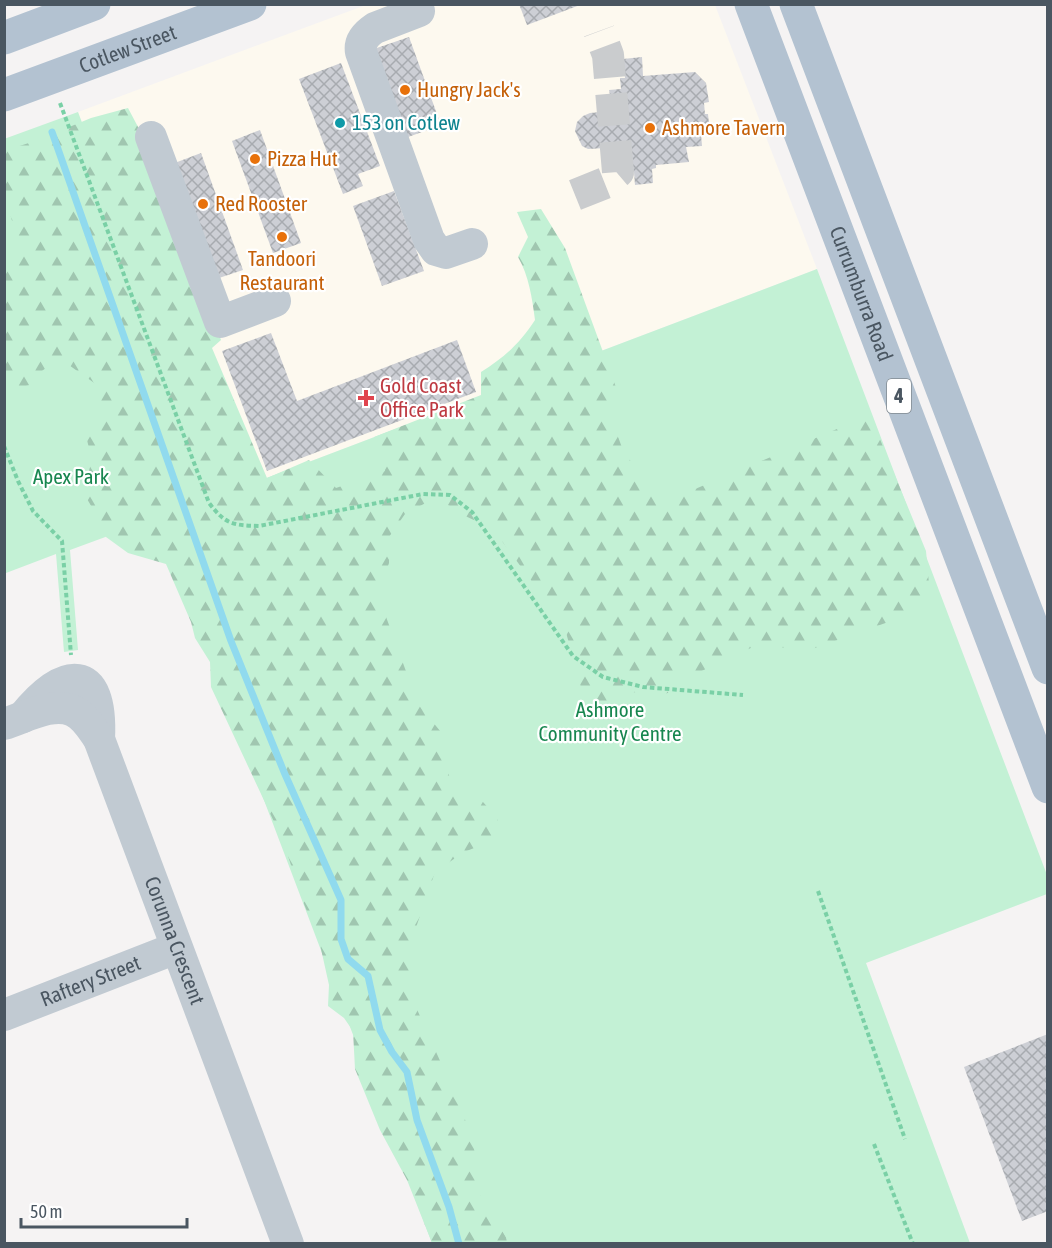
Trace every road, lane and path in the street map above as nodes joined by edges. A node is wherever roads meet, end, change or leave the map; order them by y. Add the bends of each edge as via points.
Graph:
1 (94, 4) edge
2 (250, 4) edge
3 (751, 4) edge
4 (796, 4) edge
5 (419, 11) dead end
6 (53, 12) edge
7 (4, 38) edge
8 (4, 95) edge
9 (60, 103) dead end
10 (151, 137) dead end
11 (472, 244) dead end
12 (275, 301) dead end
13 (4, 446) edge
14 (1047, 668) edge
15 (70, 680) junction
16 (743, 695) dead end
17 (13, 721) edge
18 (99, 739) junction
19 (1047, 787) edge
20 (818, 891) dead end
21 (176, 948) junction
22 (4, 1015) edge
23 (905, 1139) dead end
24 (874, 1144) dead end
25 (288, 1244) edge
26 (913, 1244) edge

1 - 6 main road
2 - 8 main road, Cotlew Street
3 - 19 main road, Currumburra Road / 4
4 - 14 main road, Currumburra Road / 4
5 - 11 street via 368,32 361,52 429,240 446,253
6 - 7 main road
9 - 16 path via 209,503 220,518 238,525 260,526 423,494 450,495 471,512 573,656 603,677 643,687
10 - 12 street via 220,322
13 - 15 path via 33,511 62,541
15 - 17 street via 59,683
15 - 18 street via 92,687 100,709
17 - 18 street, Corunna Crescent via 53,709 73,710
18 - 21 street, Corunna Crescent
20 - 23 path
21 - 22 street, Raftery Street
21 - 25 street, Corunna Crescent
24 - 26 path

